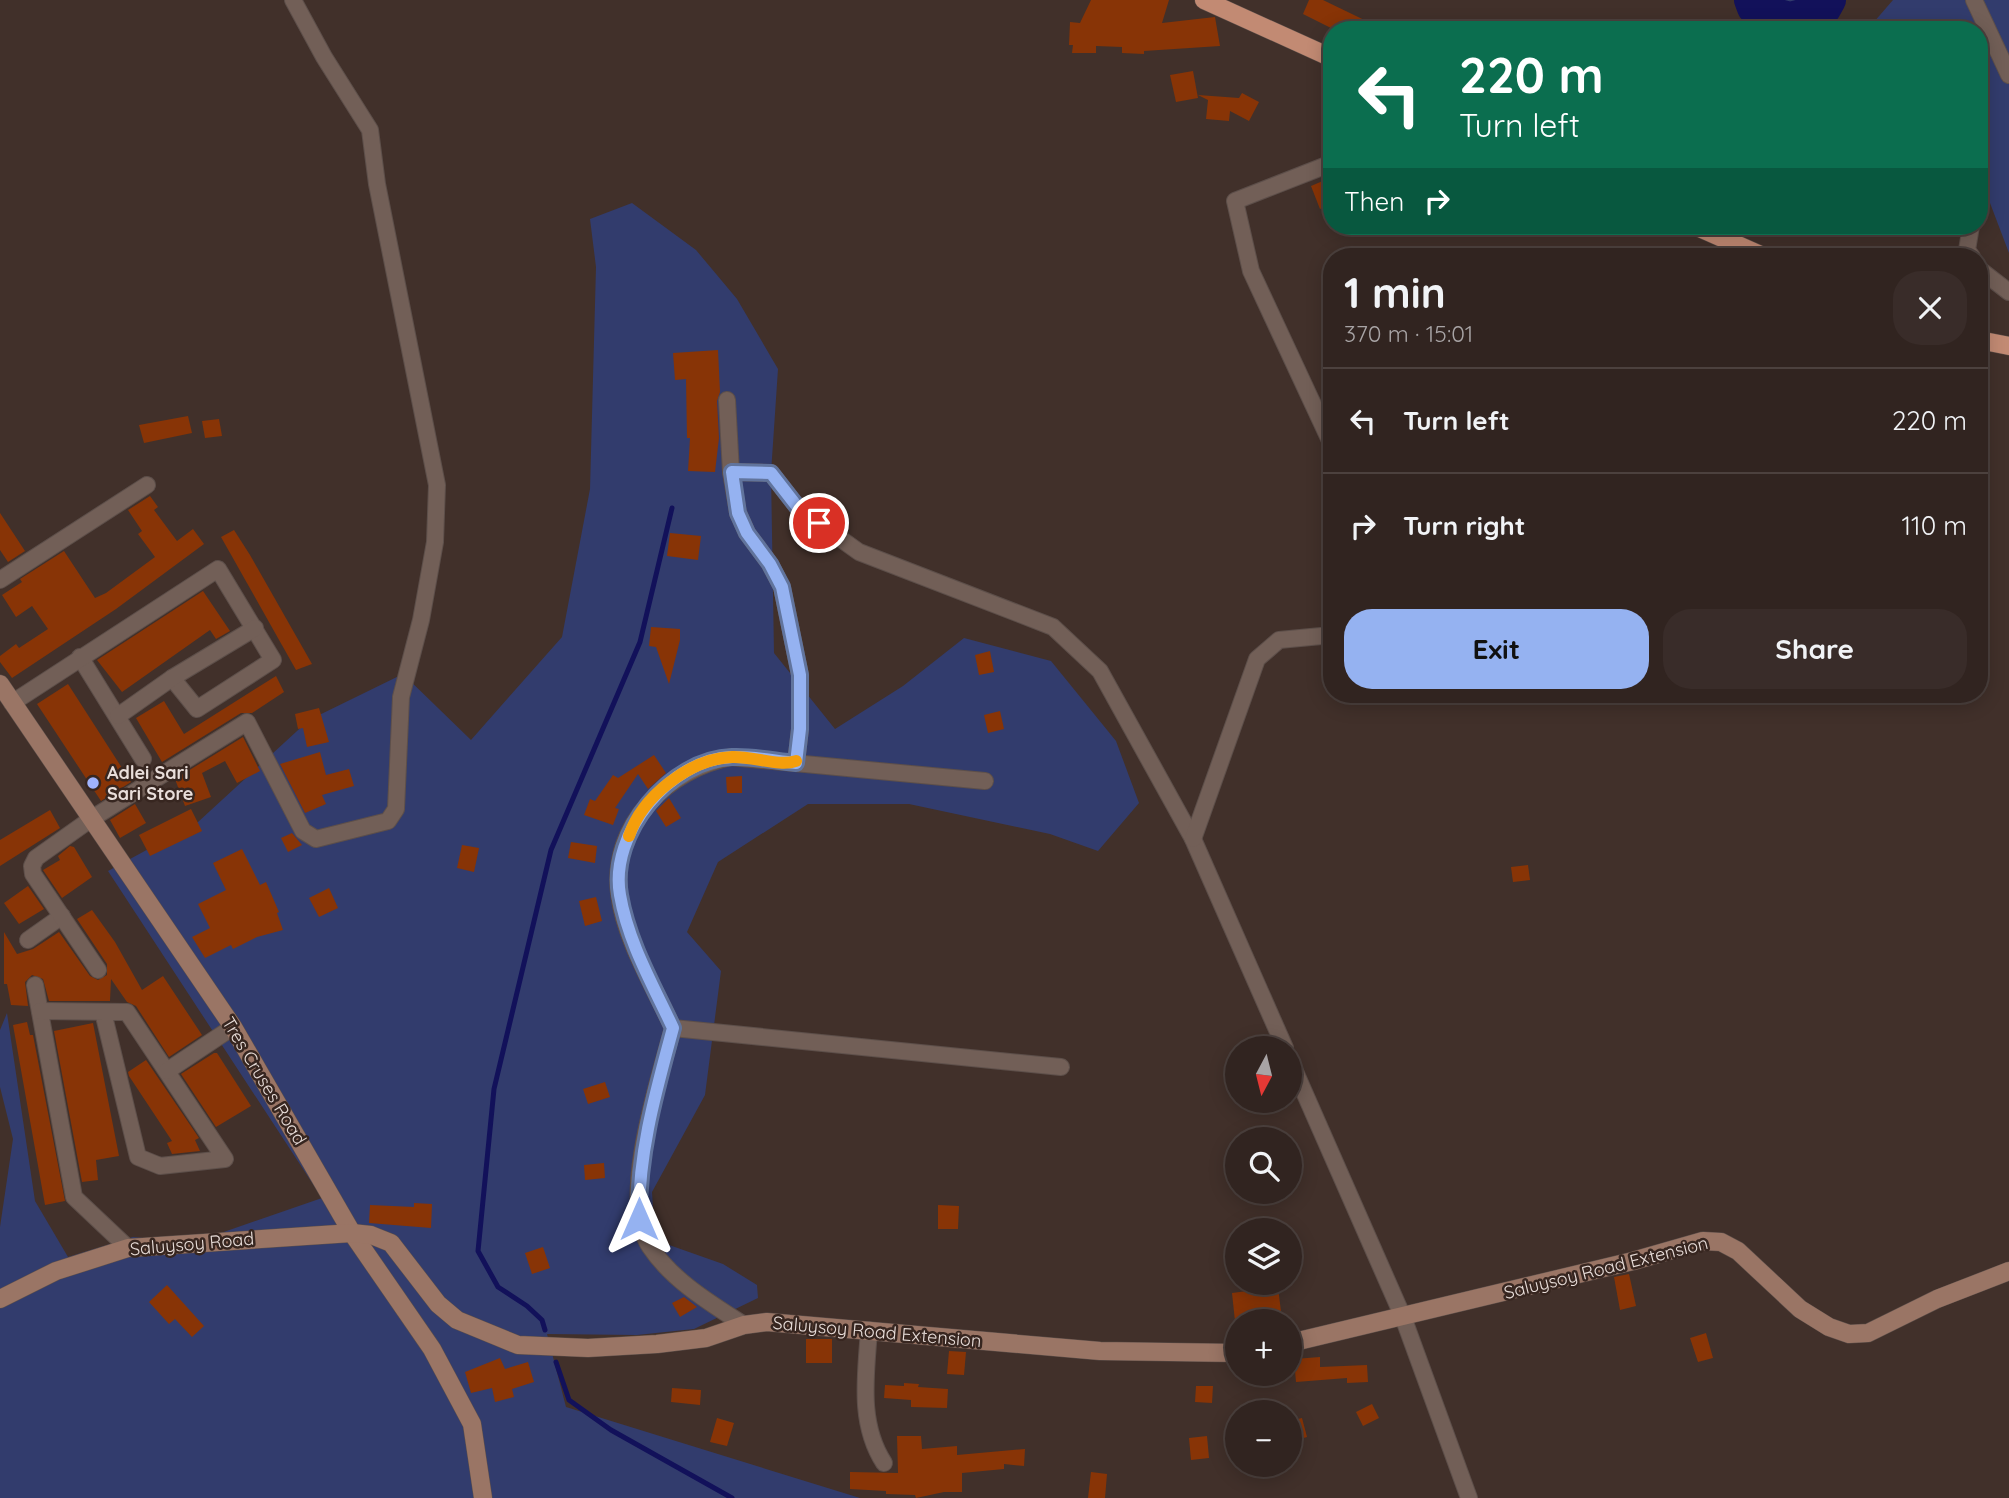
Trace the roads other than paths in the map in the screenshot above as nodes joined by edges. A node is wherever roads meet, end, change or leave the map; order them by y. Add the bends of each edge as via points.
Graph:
1 (293, 0) edge
2 (1204, 0) edge
3 (1974, 0) edge
4 (1984, 21) edge
5 (1988, 30) edge
6 (1323, 54) edge
7 (2009, 75) edge
8 (1323, 167) edge
9 (1716, 235) edge
10 (1745, 248) edge
11 (1988, 276) edge
12 (2009, 292) edge
13 (1988, 342) edge
14 (2009, 345) edge
15 (727, 400) dead end
16 (1323, 426) edge
17 (732, 472) junction
18 (148, 485) dead end
19 (0, 580) edge
20 (255, 628) junction
21 (1323, 636) edge
22 (80, 657) junction
23 (172, 678) junction
24 (0, 684) edge
25 (12, 703) junction
26 (118, 716) junction
27 (143, 759) dead end
28 (796, 763) junction
29 (985, 781) dead end
30 (91, 819) junction
31 (1193, 839) junction
32 (62, 916) junction
33 (29, 940) dead end
34 (97, 970) dead end
35 (36, 985) dead end
36 (40, 1011) junction
37 (103, 1012) junction
38 (233, 1027) junction
39 (673, 1028) junction
40 (1280, 1036) edge
41 (1060, 1068) dead end
42 (167, 1071) junction
43 (1302, 1087) edge
44 (352, 1233) junction
45 (128, 1248) junction
46 (2009, 1271) edge
47 (0, 1299) edge
48 (1403, 1317) junction
49 (744, 1325) junction
50 (869, 1330) junction
51 (1302, 1340) edge
52 (1225, 1353) edge
53 (884, 1463) dead end
54 (483, 1498) edge
55 (1469, 1498) edge

1 - 30 street via 370,130 437,485 435,542 401,697 396,810 388,821 316,839 303,831 247,722
2 - 6 main road
3 - 4 street
5 - 7 street
8 - 16 street via 1235,201 1251,271
9 - 10 main road
11 - 12 street
13 - 14 main road
15 - 17 street
17 - 28 street via 738,513 782,587 800,675
17 - 31 street via 771,473 799,509 859,552 1053,627 1100,671
18 - 19 street
20 - 22 street via 218,569
20 - 23 street
20 - 23 street via 273,660 197,709
21 - 31 street via 1279,640 1257,659
22 - 25 street
22 - 26 street
23 - 26 street
24 - 25 main road, Tres Cruses Road
25 - 30 main road, Tres Cruses Road
26 - 27 street
28 - 29 street
28 - 39 street via 731,757 705,762 652,798 634,821 622,856 619,892 633,943
30 - 32 street via 36,858 32,866
30 - 38 main road, Tres Cruses Road
31 - 40 street
32 - 33 street
32 - 34 street
35 - 36 street
36 - 37 street
36 - 45 street via 74,1197
37 - 42 street via 127,1012
37 - 42 street via 138,1157 160,1166 225,1159
38 - 42 street
38 - 44 main road, Tres Cruses Road
39 - 41 street
39 - 49 street via 648,1120 639,1219 649,1245 672,1273
43 - 48 street
44 - 45 main road, Saluysoy Road
44 - 49 main road, Saluysoy Road Extension via 391,1243 438,1304 457,1320 518,1345 588,1348 657,1343 706,1338
44 - 54 main road, Tres Cruses Road via 415,1321 472,1423
45 - 47 main road, Saluysoy Road via 56,1272
46 - 48 main road, Saluysoy Road Extension via 1868,1333 1849,1334 1800,1309 1738,1251 1721,1242 1703,1241
48 - 51 main road, Saluysoy Road Extension
48 - 55 street
49 - 50 main road, Saluysoy Road Extension via 767,1322
50 - 52 main road, Saluysoy Road Extension via 1100,1351
50 - 53 street via 865,1382 869,1435

